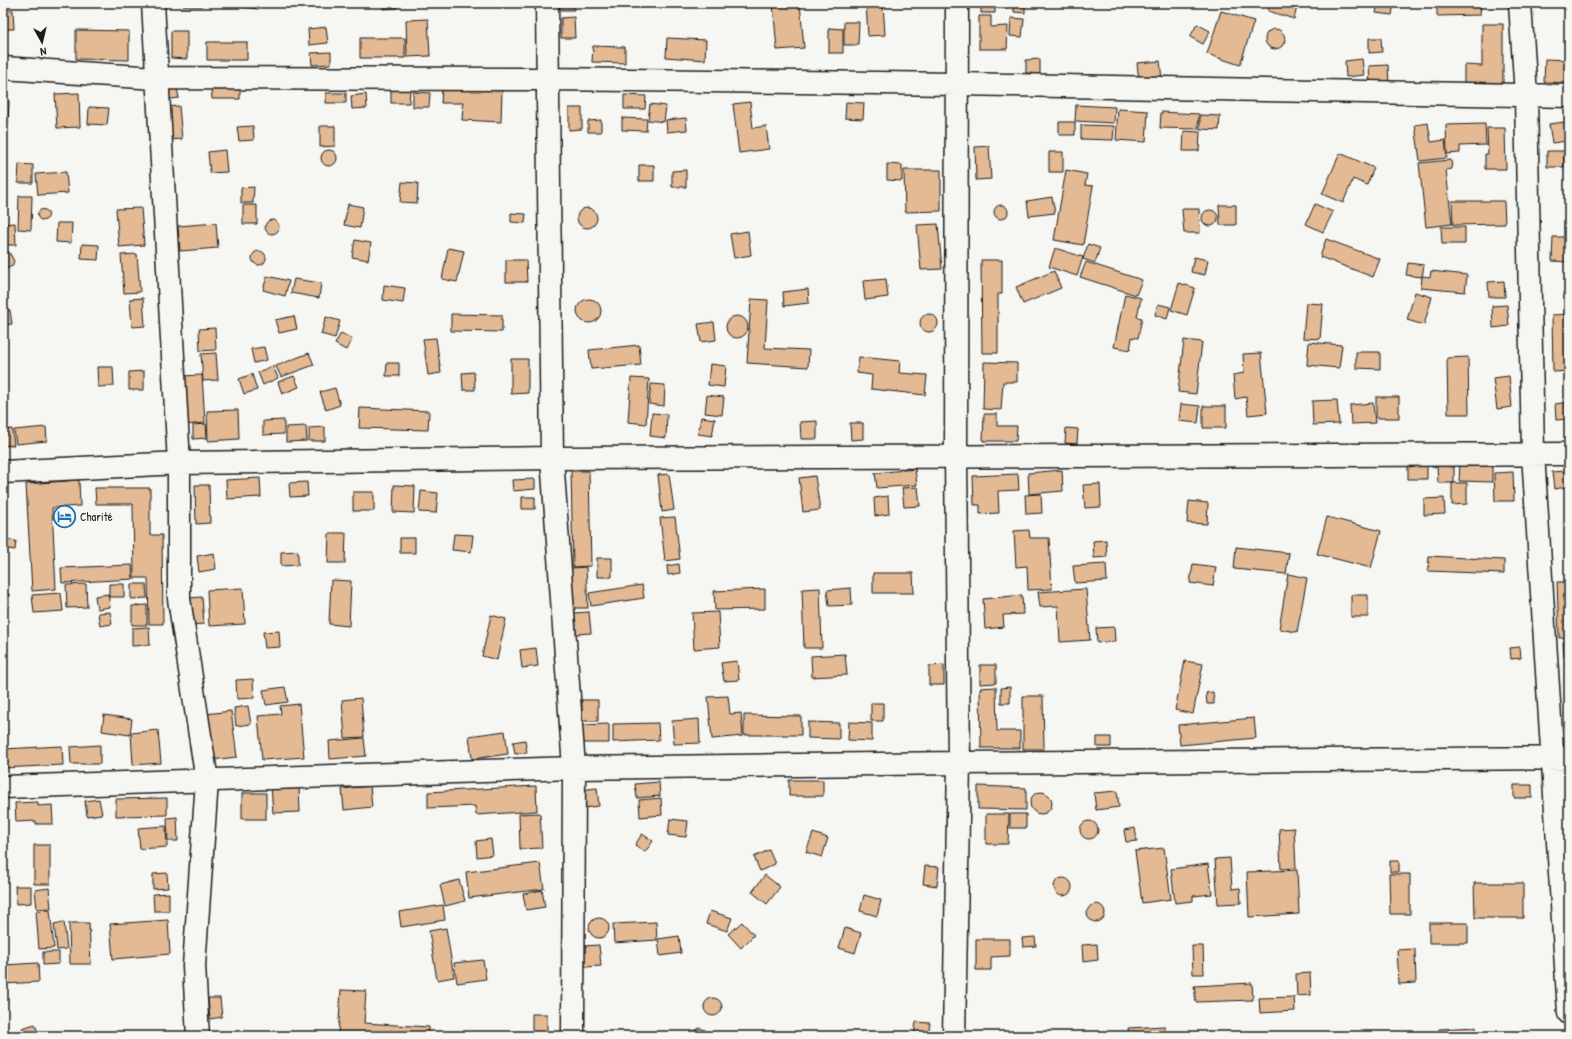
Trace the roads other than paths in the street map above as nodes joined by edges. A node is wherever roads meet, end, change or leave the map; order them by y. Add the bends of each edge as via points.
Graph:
1 (153, 3) edge
2 (547, 3) edge
3 (957, 3) edge
4 (1520, 3) edge
5 (3, 68) edge
6 (156, 78) junction
7 (549, 79) junction
8 (957, 84) junction
9 (1526, 96) junction
10 (1569, 96) edge
11 (1533, 454) junction
12 (1569, 454) edge
13 (956, 456) junction
14 (552, 458) junction
15 (179, 463) junction
16 (3, 472) edge
17 (1561, 759) edge
18 (959, 763) junction
19 (574, 768) junction
20 (206, 781) junction
21 (3, 787) edge
22 (1569, 1013) edge
23 (198, 1036) edge
24 (573, 1036) edge
25 (954, 1036) edge

1 - 6 street
2 - 7 street
3 - 8 street
4 - 9 street
5 - 6 street
6 - 7 street
6 - 15 street
7 - 8 street
7 - 14 street
8 - 9 street
8 - 13 street
9 - 10 street
9 - 11 street
11 - 12 street
11 - 13 street
11 - 17 street
13 - 14 street
13 - 18 street
14 - 15 street
14 - 19 street
15 - 16 street
15 - 20 street via 178,599
17 - 18 street
17 - 22 street
18 - 19 street
18 - 25 street
19 - 20 street
19 - 24 street
20 - 21 street
20 - 23 street via 194,966

